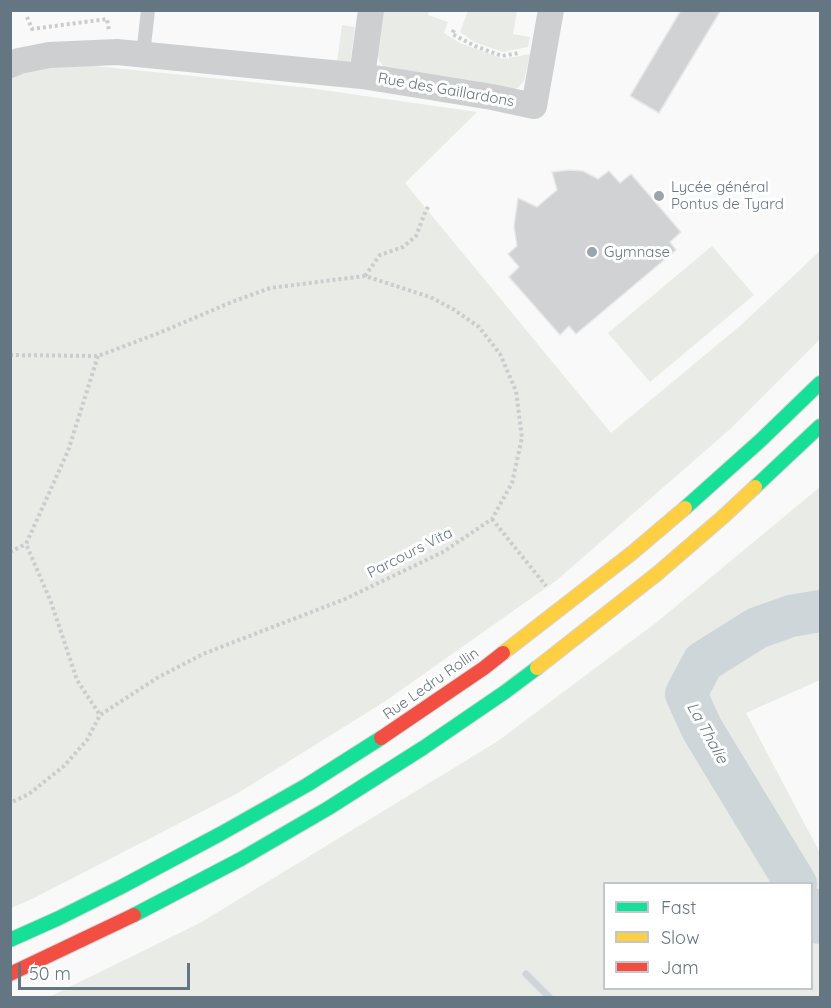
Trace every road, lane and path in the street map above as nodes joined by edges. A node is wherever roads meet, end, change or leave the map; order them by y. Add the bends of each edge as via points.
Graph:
1 (148, 10) edge
2 (371, 10) edge
3 (551, 10) edge
4 (27, 17) dead end
5 (454, 30) dead end
6 (546, 42) junction
7 (110, 52) junction
8 (143, 55) junction
9 (10, 65) edge
10 (362, 76) junction
11 (429, 206) dead end
12 (365, 276) junction
13 (10, 355) edge
14 (98, 356) junction
15 (820, 383) edge
16 (820, 426) edge
17 (492, 519) junction
18 (26, 544) junction
19 (10, 552) edge
20 (551, 592) dead end
21 (100, 715) junction
22 (10, 803) edge
23 (10, 940) edge
24 (10, 974) edge

1 - 8 lane
2 - 10 street, Rue des Gaillardons
3 - 6 street, Rue des Gaillardons
4 - 7 path via 32,29 107,19
5 - 6 path via 452,34 502,56 533,50
6 - 10 street, Rue des Gaillardons via 534,106
7 - 8 street
7 - 9 street via 49,56
8 - 10 street
11 - 12 path via 416,236 403,247 380,255
12 - 14 path, Parcours Vita via 270,288
12 - 17 path, Parcours Vita via 430,297 453,309 479,327 500,354 516,391 522,438 512,483
13 - 14 path, Parcours Vita
14 - 18 path via 68,451
15 - 23 main road, Rue Ledru Rollin via 710,487 632,553 421,712 307,785 222,833
16 - 24 main road via 658,573 505,692 423,748 242,859
17 - 20 path
17 - 21 path, Parcours Vita via 443,552 345,598 203,654
18 - 19 path
18 - 21 path via 51,602 77,680
21 - 22 path, Parcours Vita via 87,740 64,766 29,794

